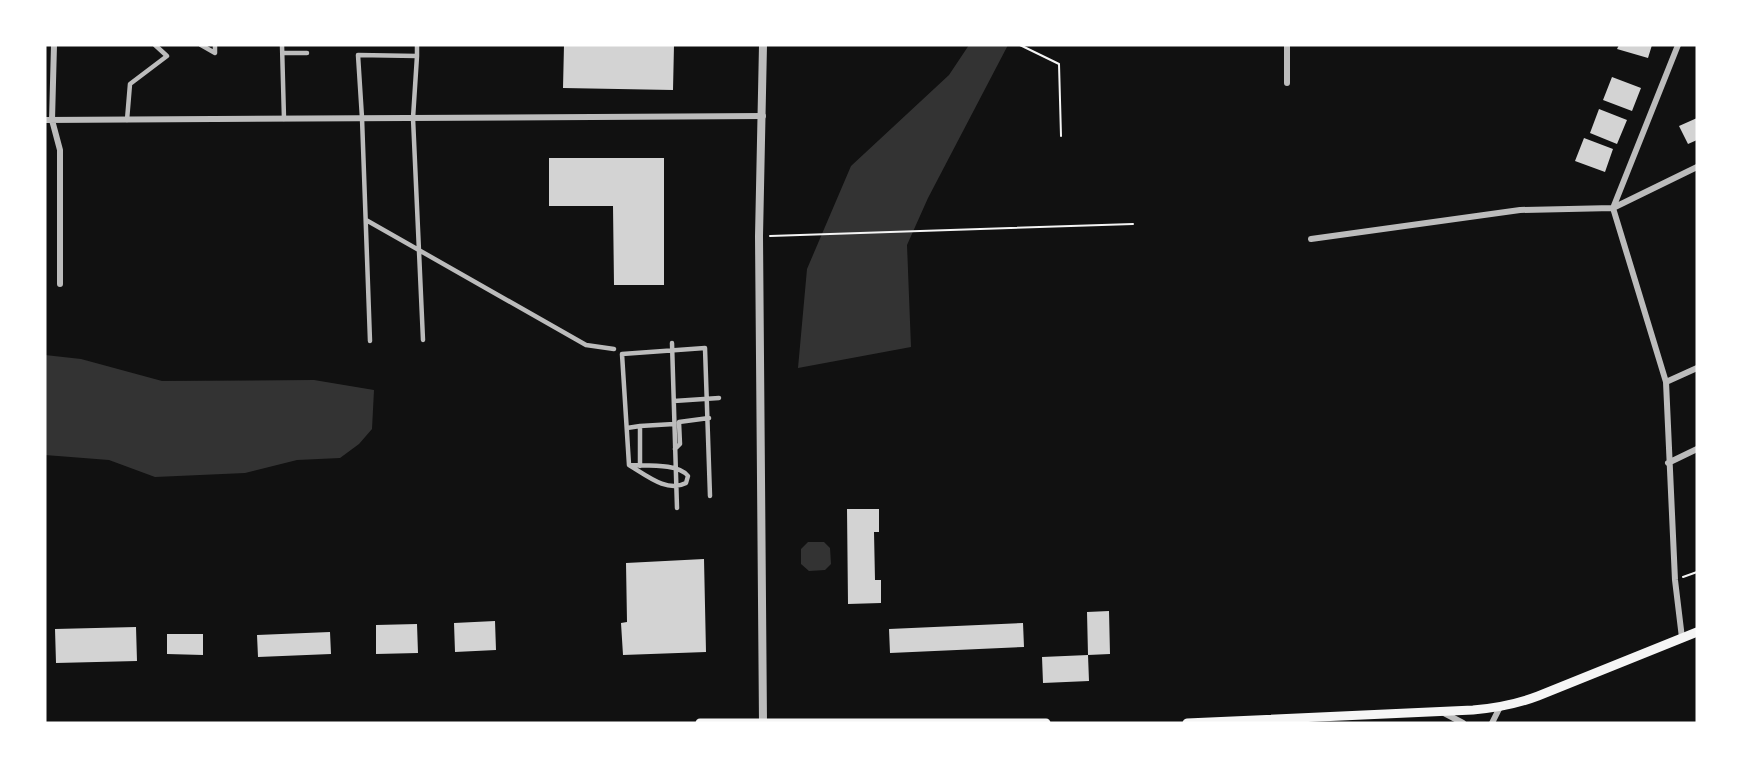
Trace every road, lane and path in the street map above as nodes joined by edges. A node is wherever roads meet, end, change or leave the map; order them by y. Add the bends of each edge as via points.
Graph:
1 (54, 45) edge
2 (154, 45) edge
3 (201, 45) edge
4 (215, 45) edge
5 (282, 45) edge
6 (417, 45) edge
7 (763, 45) edge
8 (1020, 45) edge
9 (1287, 45) edge
10 (1678, 45) edge
11 (282, 53) junction
12 (307, 53) dead end
13 (417, 56) junction
14 (1287, 83) dead end
15 (763, 116) junction
16 (362, 118) junction
17 (414, 118) junction
18 (284, 119) junction
19 (49, 120) edge
20 (127, 120) junction
21 (1061, 136) dead end
22 (1697, 168) edge
23 (1613, 208) junction
24 (366, 220) junction
25 (1133, 224) dead end
26 (759, 236) junction
27 (1311, 239) dead end
28 (419, 250) junction
29 (60, 285) dead end
30 (423, 340) dead end
31 (370, 341) dead end
32 (672, 343) dead end
33 (614, 349) dead end
34 (1697, 368) edge
35 (1666, 382) junction
36 (719, 398) dead end
37 (674, 400) junction
38 (709, 418) dead end
39 (674, 424) junction
40 (640, 426) junction
41 (627, 428) junction
42 (675, 449) junction
43 (1697, 450) edge
44 (1668, 463) junction
45 (629, 465) junction
46 (640, 466) junction
47 (676, 468) junction
48 (710, 496) dead end
49 (677, 508) dead end
50 (1697, 572) edge
51 (1675, 580) junction
52 (1697, 632) edge
53 (1682, 638) junction
54 (1500, 707) junction
55 (1440, 711) junction
56 (763, 722) edge
57 (700, 723) edge
58 (1046, 723) edge
59 (1187, 723) edge
60 (1463, 723) edge
61 (1492, 723) edge

1 - 19 street
2 - 20 street via 167,56 130,84
3 - 4 street via 215,53
5 - 11 street
6 - 13 street
7 - 15 street
8 - 21 path via 1059,64
9 - 14 street
10 - 23 street
11 - 12 street
11 - 18 street
13 - 16 street via 358,55
13 - 17 street
15 - 17 street
15 - 26 street
16 - 17 street
16 - 18 street
16 - 24 street
17 - 28 street
18 - 20 street
19 - 20 street
19 - 29 street via 60,150
22 - 23 street
23 - 27 street via 1520,210
23 - 35 street
24 - 28 street
24 - 31 street
25 - 26 path
26 - 56 street
28 - 30 street
28 - 33 street via 586,345
32 - 37 street
34 - 35 street
35 - 44 street
36 - 37 street
37 - 39 street
38 - 42 street via 679,422 680,444
39 - 40 street
39 - 42 street
40 - 41 street
40 - 46 street
41 - 45 street
41 - 48 street via 622,354 705,348
42 - 47 street
43 - 44 street
44 - 51 street
45 - 46 street
45 - 47 street via 661,484 681,486 688,476
46 - 47 street
47 - 49 street
50 - 51 path
51 - 53 street
52 - 53 main road
53 - 54 main road via 1522,703
54 - 55 main road
54 - 61 street
55 - 59 main road
55 - 60 street
56 - 57 main road
56 - 58 main road

